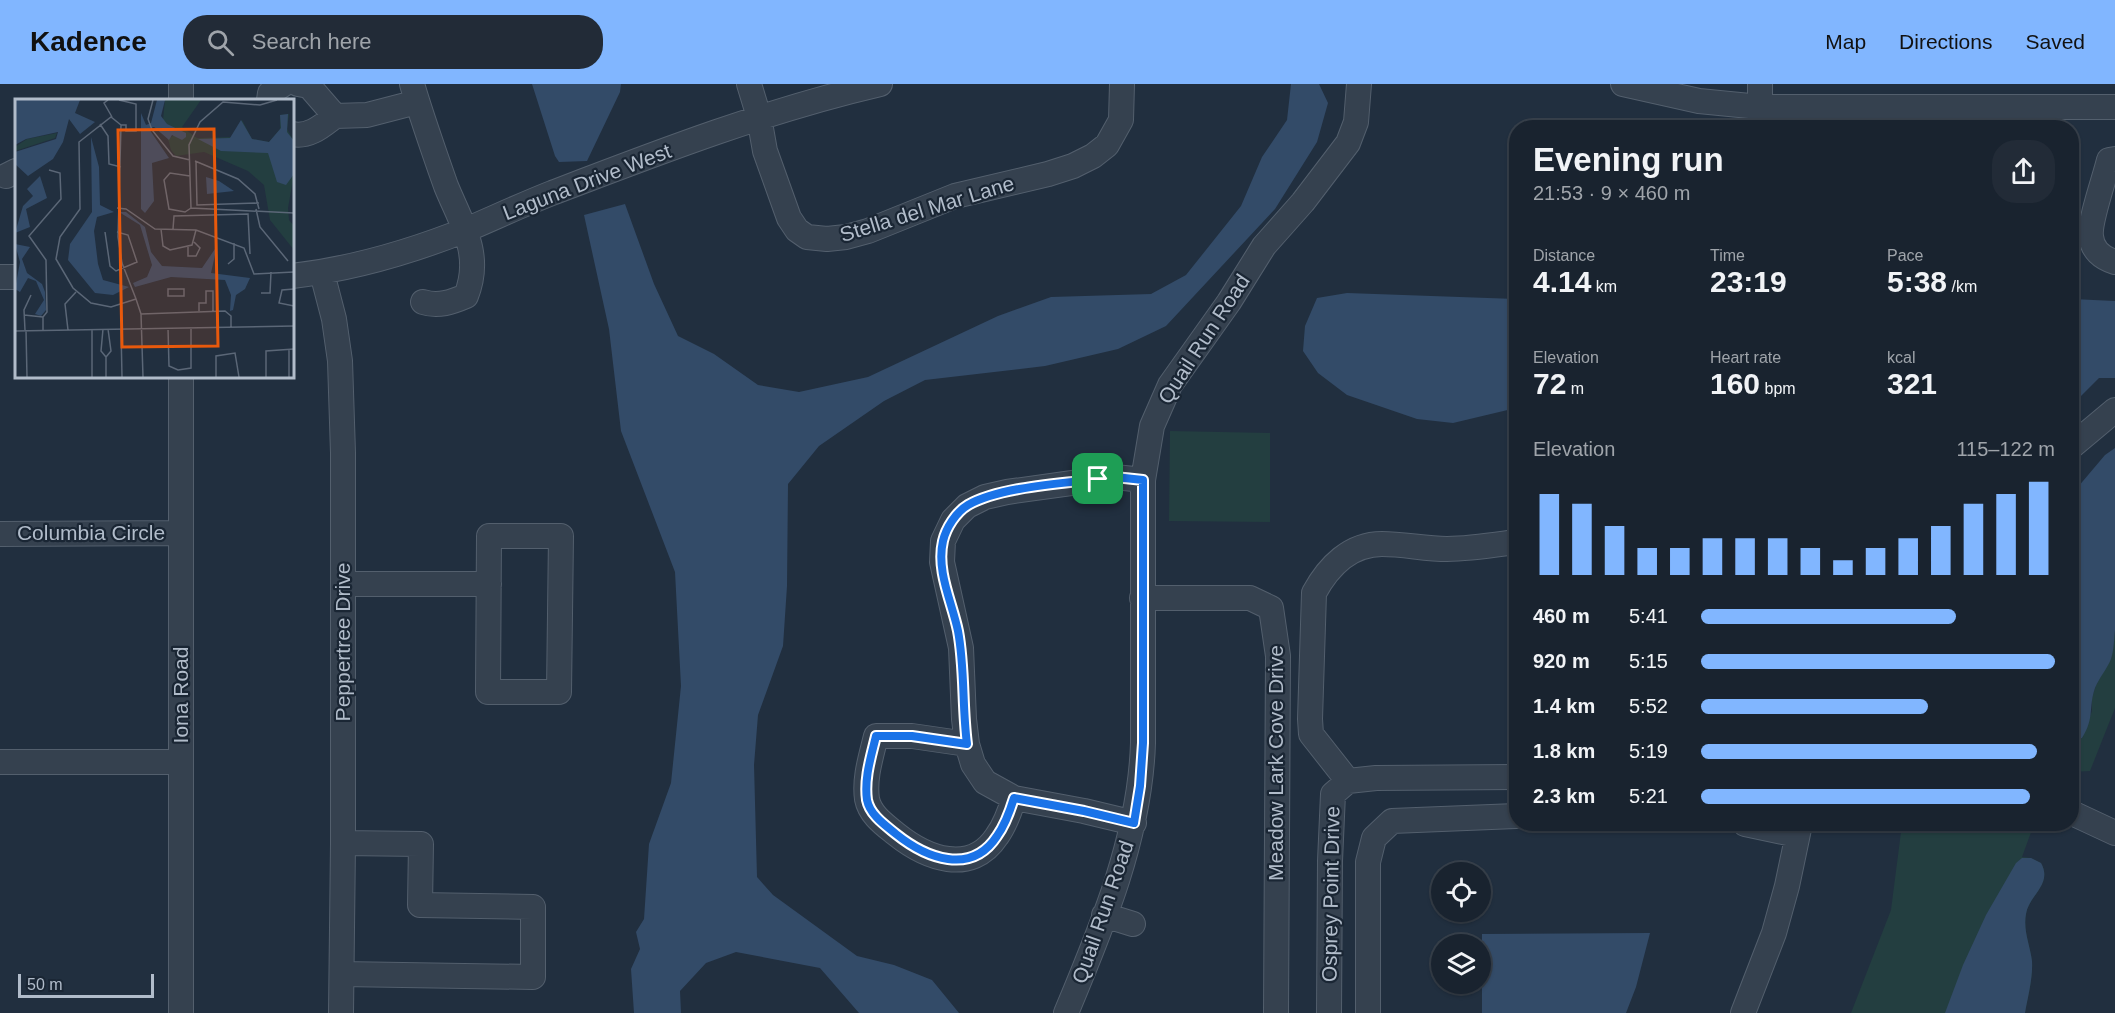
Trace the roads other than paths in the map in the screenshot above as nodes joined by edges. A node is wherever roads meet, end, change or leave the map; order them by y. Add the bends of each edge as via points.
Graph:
1 (284, 84) edge
2 (298, 84) edge
3 (748, 84) edge
4 (880, 84) edge
5 (1122, 84) edge
6 (1359, 84) edge
7 (1623, 84) edge
8 (414, 93) edge
9 (1760, 96) edge
10 (269, 99) edge
11 (2115, 107) edge
12 (335, 116) junction
13 (759, 117) junction
14 (294, 134) edge
15 (2115, 159) edge
16 (466, 229) junction
17 (2115, 262) edge
18 (322, 273) junction
19 (294, 276) edge
20 (423, 302) dead end
21 (181, 378) edge
22 (2115, 410) edge
23 (2079, 440) edge
24 (1143, 480) junction
25 (181, 533) junction
26 (0, 534) edge
27 (1509, 543) edge
28 (343, 584) junction
29 (489, 584) junction
30 (1142, 598) junction
31 (967, 744) junction
32 (0, 762) edge
33 (182, 762) junction
34 (1509, 777) edge
35 (1348, 781) junction
36 (1014, 798) junction
37 (1509, 816) edge
38 (2079, 816) edge
39 (1134, 823) junction
40 (1798, 831) edge
41 (2115, 833) edge
42 (343, 843) junction
43 (1104, 915) junction
44 (1133, 924) dead end
45 (342, 974) junction
46 (181, 1013) edge
47 (341, 1013) edge
48 (1066, 1013) edge
49 (1276, 1013) edge
50 (1329, 1013) edge
51 (1368, 1013) edge
52 (1743, 1013) edge

1 - 10 street via 270,93
2 - 12 street via 309,86
3 - 13 street, Stella del Mar Lane
4 - 13 street, Laguna Drive West
5 - 13 street, Stella del Mar Lane via 1121,120 1107,145 1093,156 1048,174 955,196 868,231 827,239 807,237 789,218 765,151
6 - 24 street, Quail Run Road via 1356,122 1348,143 1304,202 1264,246 1170,384 1152,426
7 - 9 street via 1699,101
8 - 12 street via 367,115
8 - 16 street via 447,188
9 - 11 street
12 - 14 street via 317,130
13 - 16 street, Laguna Drive West
15 - 17 street via 2109,160 2091,235 2104,259
16 - 18 street, Laguna Drive West
16 - 20 street via 472,261 466,296 450,303
18 - 19 street, Laguna Drive West
18 - 28 street, Peppertree Drive via 340,361
21 - 25 street, Iona Road
22 - 23 street
24 - 30 street, Quail Run Road
24 - 31 street via 1115,477 1007,492 967,506 953,519 943,541 942,562 961,648
25 - 26 street, Columbia Circle
25 - 33 street, Iona Road
27 - 35 street, Osprey Point Drive via 1449,549 1381,544 1358,548 1324,574 1314,592 1311,734
28 - 29 street
28 - 42 street, Peppertree Drive
29 - 29 street via 488,692 559,692 561,536 489,536
30 - 39 street, Quail Run Road via 1142,765
30 - 49 street, Meadow Lark Cove Drive via 1250,598 1271,608 1278,656
31 - 36 street via 985,783
31 - 36 street via 912,736 876,736 866,778 867,802 878,819 913,847 936,858 957,860 978,854 996,838
32 - 33 street
33 - 46 street, Iona Road
34 - 35 street, Osprey Point Drive
35 - 50 street, Osprey Point Drive via 1333,794
36 - 39 street
37 - 51 street via 1392,821 1374,838 1368,862
38 - 41 street
39 - 43 street, Quail Run Road
40 - 52 street via 1774,933
42 - 45 street, Peppertree Drive
42 - 45 street via 421,844 420,905 533,907 533,977
43 - 44 street
43 - 48 street, Quail Run Road
45 - 47 street, Peppertree Drive

